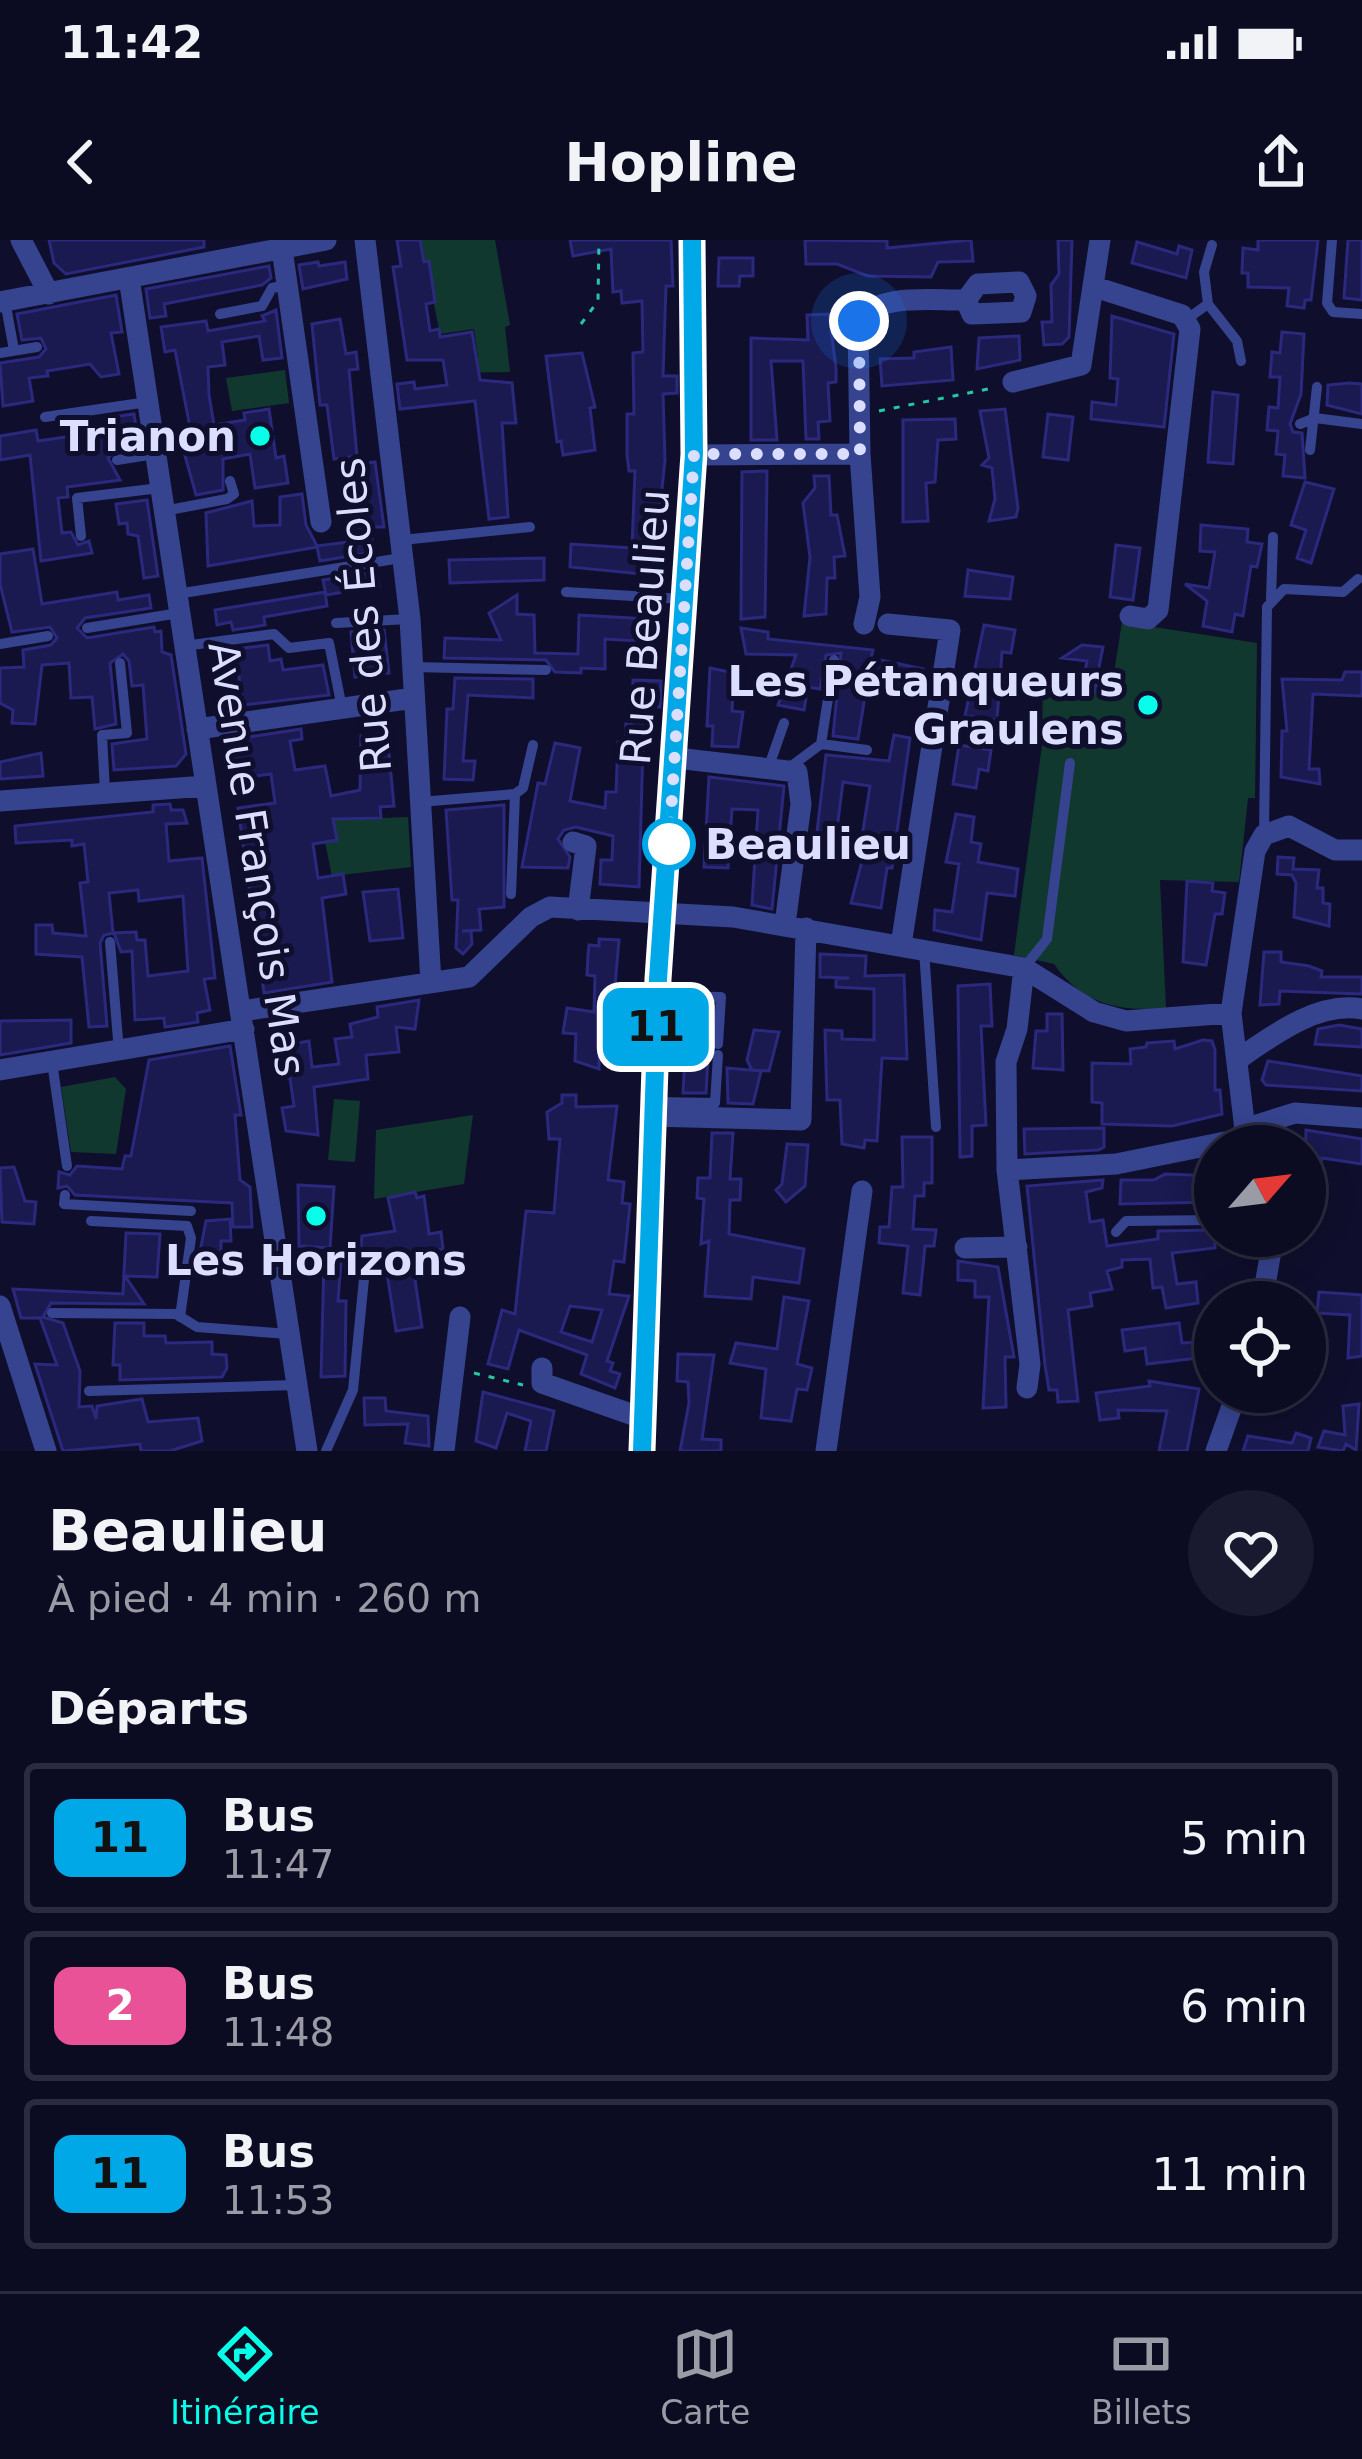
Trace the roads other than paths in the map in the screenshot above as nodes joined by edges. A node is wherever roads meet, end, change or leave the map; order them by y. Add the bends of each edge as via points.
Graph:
1 (20, 240) edge
2 (326, 240) edge
3 (365, 240) edge
4 (692, 240) edge
5 (1100, 240) edge
6 (1332, 240) edge
7 (1212, 245) dead end
8 (257, 246) edge
9 (282, 248) junction
10 (129, 278) junction
11 (286, 285) junction
12 (1096, 287) junction
13 (49, 294) junction
14 (966, 300) dead end
15 (3, 301) edge
16 (1208, 304) junction
17 (220, 314) dead end
18 (1362, 314) edge
19 (1186, 319) junction
20 (37, 346) dead end
21 (7, 352) edge
22 (1241, 361) dead end
23 (1013, 382) road end
24 (1317, 387) dead end
25 (148, 401) junction
26 (44, 417) dead end
27 (1315, 418) junction
28 (1300, 424) dead end
29 (1362, 424) edge
30 (1310, 450) dead end
31 (155, 454) junction
32 (694, 454) junction
33 (860, 454) junction
34 (117, 460) dead end
35 (230, 481) dead end
36 (160, 488) junction
37 (164, 512) junction
38 (321, 523) dead end
39 (530, 527) dead end
40 (81, 536) dead end
41 (1273, 537) dead end
42 (400, 549) junction
43 (1358, 579) dead end
44 (566, 592) dead end
45 (687, 599) junction
46 (1271, 599) junction
47 (178, 603) junction
48 (1130, 616) dead end
49 (410, 619) junction
50 (336, 623) dead end
51 (87, 628) dead end
52 (48, 636) dead end
53 (0, 644) edge
54 (184, 646) junction
55 (834, 660) dead end
56 (120, 663) dead end
57 (413, 667) junction
58 (546, 670) dead end
59 (414, 698) junction
60 (342, 709) junction
61 (784, 723) dead end
62 (197, 729) junction
63 (821, 744) junction
64 (533, 745) dead end
65 (867, 750) dead end
66 (676, 758) junction
67 (1070, 763) dead end
68 (780, 767) junction
69 (206, 786) junction
70 (515, 794) junction
71 (106, 795) junction
72 (0, 801) edge
73 (420, 802) junction
74 (1264, 835) junction
75 (573, 842) dead end
76 (1362, 850) edge
77 (511, 894) dead end
78 (578, 910) junction
79 (663, 915) junction
80 (796, 926) junction
81 (110, 942) dead end
82 (912, 948) junction
83 (1024, 968) junction
84 (431, 983) junction
85 (657, 996) junction
86 (1362, 1009) edge
87 (1231, 1012) junction
88 (243, 1020) junction
89 (119, 1052) junction
90 (1237, 1060) junction
91 (52, 1062) junction
92 (0, 1070) edge
93 (652, 1109) junction
94 (1362, 1118) edge
95 (1244, 1125) edge
96 (1271, 1125) edge
97 (936, 1127) dead end
98 (1194, 1148) edge
99 (67, 1166) dead end
100 (1007, 1171) junction
101 (862, 1191) dead end
102 (65, 1195) dead end
103 (191, 1210) dead end
104 (1194, 1220) edge
105 (91, 1221) dead end
106 (1116, 1232) dead end
107 (1017, 1247) junction
108 (965, 1248) dead end
109 (364, 1279) dead end
110 (0, 1306) edge
111 (52, 1313) dead end
112 (180, 1317) junction
113 (460, 1317) dead end
114 (288, 1334) junction
115 (542, 1376) road end
116 (295, 1384) junction
117 (1027, 1388) dead end
118 (89, 1391) dead end
119 (1230, 1413) edge
120 (643, 1418) junction
121 (46, 1451) edge
122 (307, 1451) edge
123 (326, 1451) edge
124 (444, 1451) edge
125 (642, 1451) edge
126 (826, 1451) edge
127 (1216, 1451) edge

1 - 13 street
2 - 9 street
3 - 42 street, Rue des Écoles
4 - 32 street, Rue Beaulieu
5 - 12 street
6 - 18 lane via 1327,302 1333,311
7 - 16 lane via 1204,272
8 - 9 street
8 - 10 street
9 - 11 street
10 - 13 street
10 - 25 street, Avenue François Mas
11 - 17 lane via 272,288 262,306
11 - 38 street
12 - 19 street
12 - 23 street via 1081,365
13 - 15 street
14 - 33 street via 892,302 865,313 856,332
15 - 21 lane
16 - 19 lane
16 - 22 lane via 1237,340
19 - 48 street via 1158,610 1148,619
20 - 21 lane
24 - 27 lane
25 - 26 lane
25 - 31 street, Avenue François Mas
27 - 28 lane
27 - 29 lane
27 - 30 lane
31 - 34 lane
31 - 36 street, Avenue François Mas
32 - 33 street
32 - 45 street, Rue Beaulieu
33 - 82 street via 876,624 950,630
35 - 37 lane via 235,490 227,499
36 - 37 street, Avenue François Mas
36 - 40 lane via 77,498
37 - 47 street, Avenue François Mas
39 - 42 lane
41 - 46 lane
42 - 47 lane
42 - 49 street, Rue des Écoles
43 - 46 lane via 1343,592 1284,590
44 - 45 lane
45 - 66 street, Rue Beaulieu
46 - 74 lane via 1264,625
47 - 51 lane
47 - 54 street, Avenue François Mas
49 - 50 lane
49 - 57 street, Rue des Écoles
52 - 53 lane
54 - 60 lane via 274,634 289,648 329,643
54 - 62 street, Avenue François Mas
55 - 63 lane
56 - 71 lane via 127,734 102,735
57 - 58 lane
57 - 59 street, Rue des Écoles
59 - 60 street
59 - 73 street, Rue des Écoles
60 - 62 street
61 - 68 lane
62 - 69 street, Avenue François Mas
63 - 65 lane
63 - 68 lane
64 - 70 lane
66 - 68 street
66 - 79 street, Rue Beaulieu
67 - 83 lane via 1047,939
68 - 80 street via 802,782
69 - 71 street
69 - 88 street, Avenue François Mas
70 - 73 lane
70 - 77 lane
71 - 72 street
73 - 84 street, Rue des Écoles
74 - 76 street via 1289,826 1335,850
74 - 87 street
75 - 78 street via 586,846
78 - 79 street
78 - 84 street via 541,910 469,977
79 - 80 street
79 - 85 street, Rue Beaulieu
80 - 82 street
80 - 93 street via 801,1120
81 - 89 lane
82 - 83 street
82 - 97 lane
83 - 87 street via 1094,1012 1126,1021
83 - 100 street via 1006,1062
84 - 88 street
85 - 93 street, Rue Beaulieu
85 - 93 lane via 721,997 715,1103
86 - 90 street via 1341,1005 1321,1013
87 - 90 street
88 - 89 street
88 - 114 street, Avenue François Mas
89 - 91 street
90 - 95 street
91 - 92 street
91 - 99 lane
93 - 120 street, Rue Beaulieu
94 - 96 street via 1295,1113
98 - 100 street via 1117,1164
100 - 107 street
101 - 126 street
102 - 103 lane via 64,1204
104 - 106 lane via 1126,1221
105 - 112 lane via 187,1226
107 - 108 street
107 - 117 street
109 - 123 lane via 353,1390
110 - 121 street
111 - 112 lane
112 - 114 lane via 197,1328
113 - 124 street
114 - 116 street, Avenue François Mas
115 - 120 street
116 - 118 lane
116 - 122 street, Avenue François Mas
119 - 127 street
120 - 125 street, Rue Beaulieu

